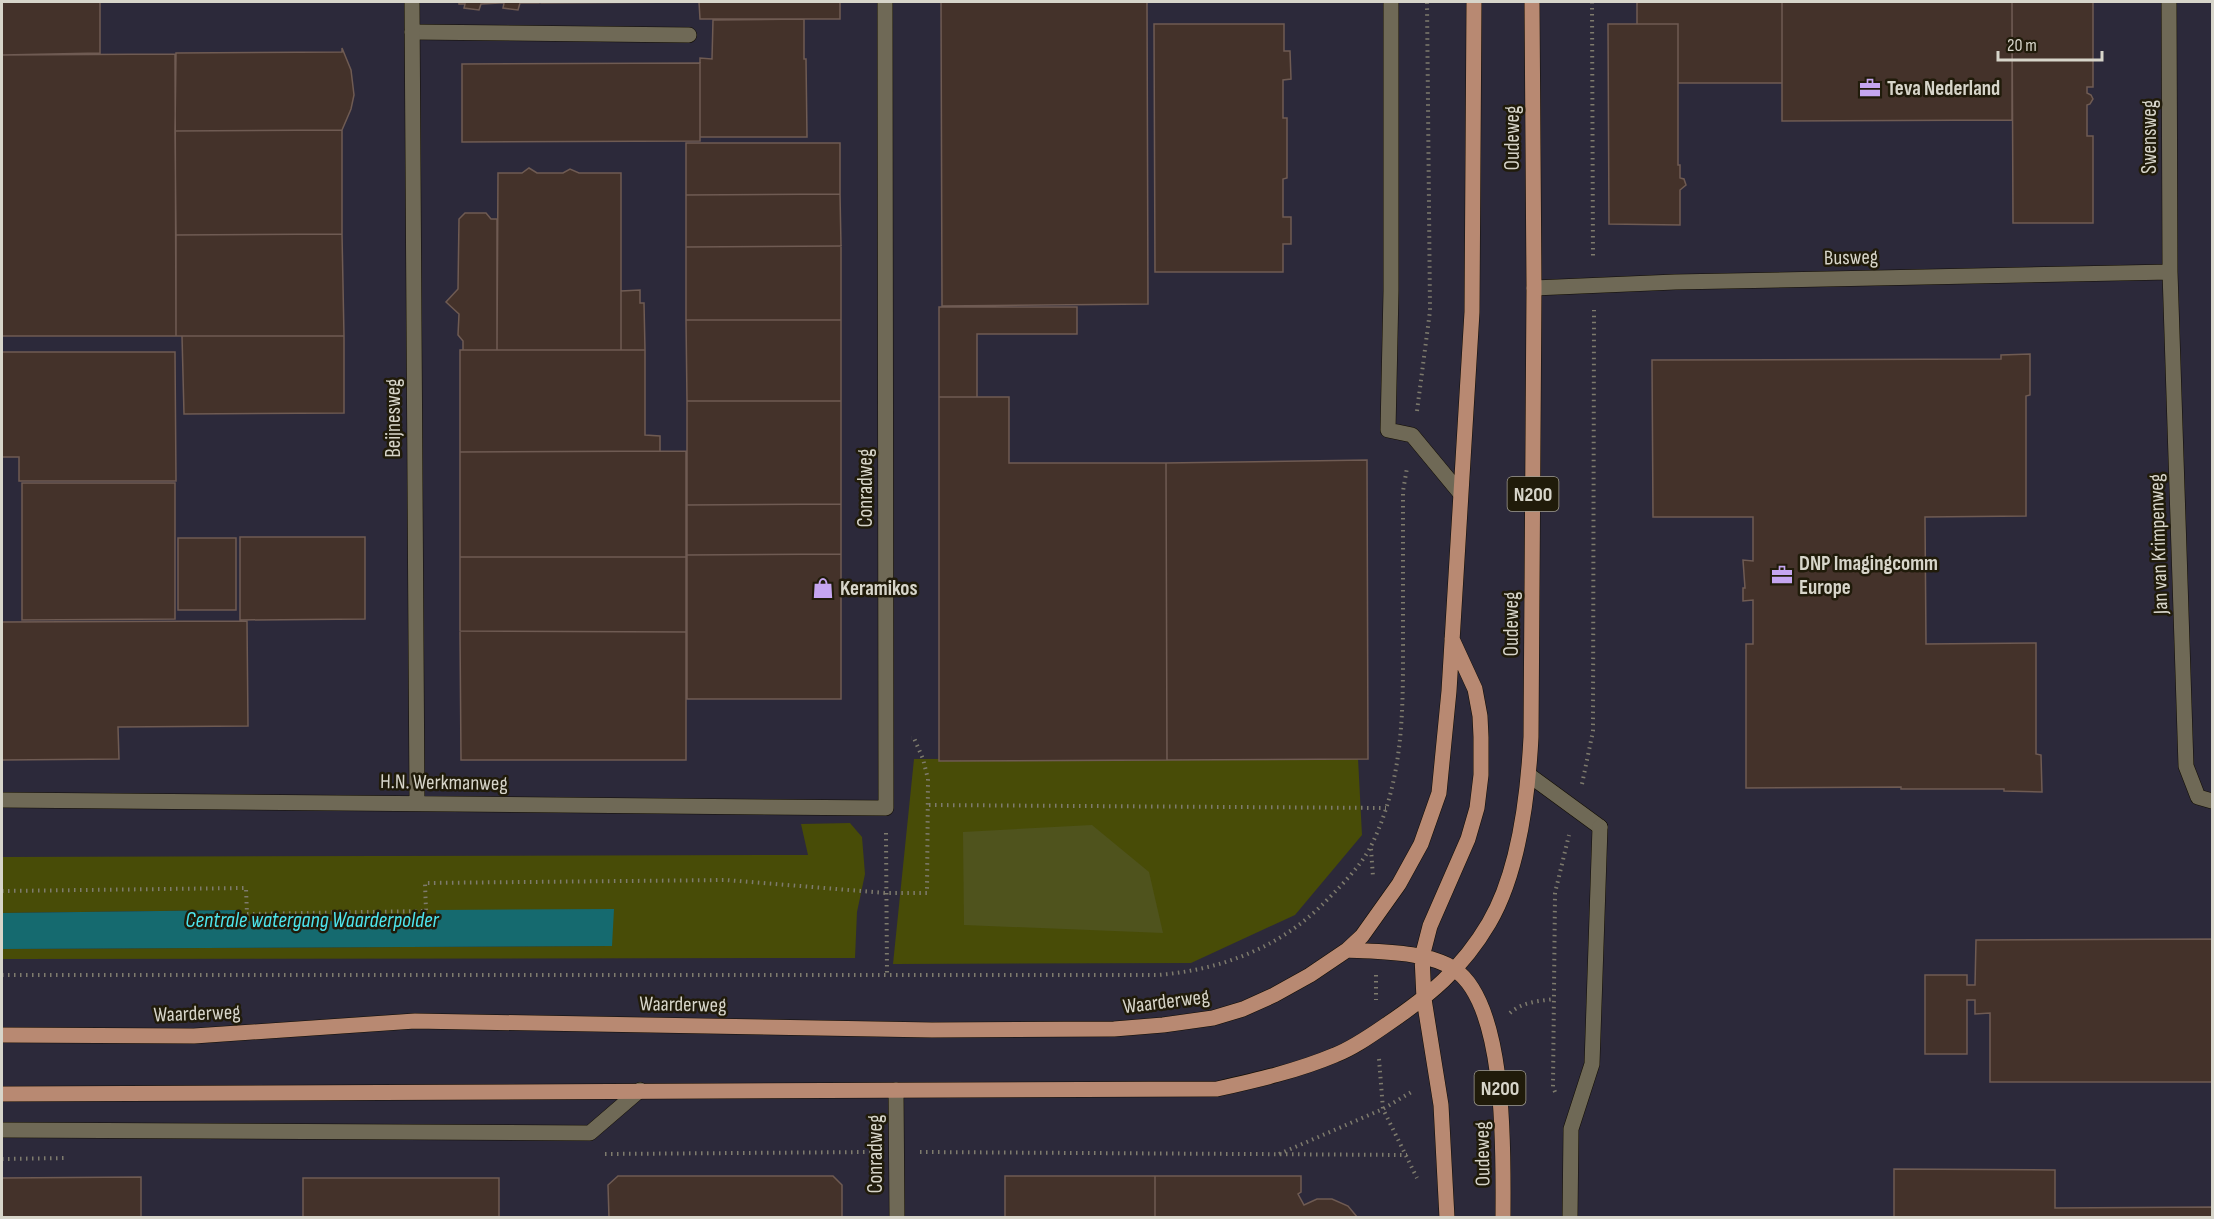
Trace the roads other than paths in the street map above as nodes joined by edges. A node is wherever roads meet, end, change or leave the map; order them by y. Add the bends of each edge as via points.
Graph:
1 (412, 2) edge
2 (885, 2) edge
3 (1391, 2) edge
4 (1474, 2) edge
5 (1532, 2) edge
6 (2169, 2) edge
7 (412, 32) junction
8 (689, 35) dead end
9 (2170, 272) junction
10 (1534, 288) junction
11 (1460, 493) junction
12 (1451, 637) junction
13 (1529, 775) junction
14 (2, 800) edge
15 (2212, 801) edge
16 (417, 803) junction
17 (886, 808) joint
18 (1347, 950) junction
19 (1422, 957) junction
20 (1455, 969) junction
21 (1424, 999) junction
22 (2, 1035) edge
23 (640, 1090) junction
24 (896, 1090) junction
25 (2, 1094) edge
26 (2, 1130) edge
27 (897, 1218) edge
28 (1447, 1218) edge
29 (1503, 1218) edge
30 (1570, 1218) edge

1 - 7 street, Beijnesweg
2 - 17 street, Conradweg
3 - 11 street via 1388,430 1412,435
4 - 11 main road, Oudeweg via 1472,312
5 - 10 main road, Oudeweg / N200
6 - 9 street, Swensweg
7 - 8 street
7 - 16 street, Beijnesweg
9 - 10 street, Busweg
9 - 15 street, Jan van Krimpenweg via 2186,766 2198,797
10 - 13 main road, Oudeweg / N200
11 - 12 main road, Oudeweg
12 - 18 main road, Oudeweg via 1439,793 1430,822 1399,884 1362,936
12 - 19 main road, Oudeweg via 1477,696 1481,775 1468,839 1430,926
13 - 20 main road, Oudeweg / N200 via 1515,852 1504,887 1490,921
13 - 30 street via 1600,826 1592,1064 1571,1129
14 - 16 street, H.N. Werkmanweg
16 - 17 street, H.N. Werkmanweg
18 - 19 main road
18 - 22 main road, Waarderweg via 1274,996 1243,1009 1213,1018 1124,1028 932,1030 415,1021 194,1036
19 - 20 main road
19 - 21 main road, Oudeweg
20 - 21 main road
20 - 29 main road, Oudeweg / N200 via 1479,1000 1497,1067 1503,1140
21 - 24 main road via 1338,1055 1217,1089
21 - 28 main road, Oudeweg via 1441,1105
23 - 24 main road
23 - 25 main road
23 - 26 street via 590,1133
24 - 27 street, Conradweg

